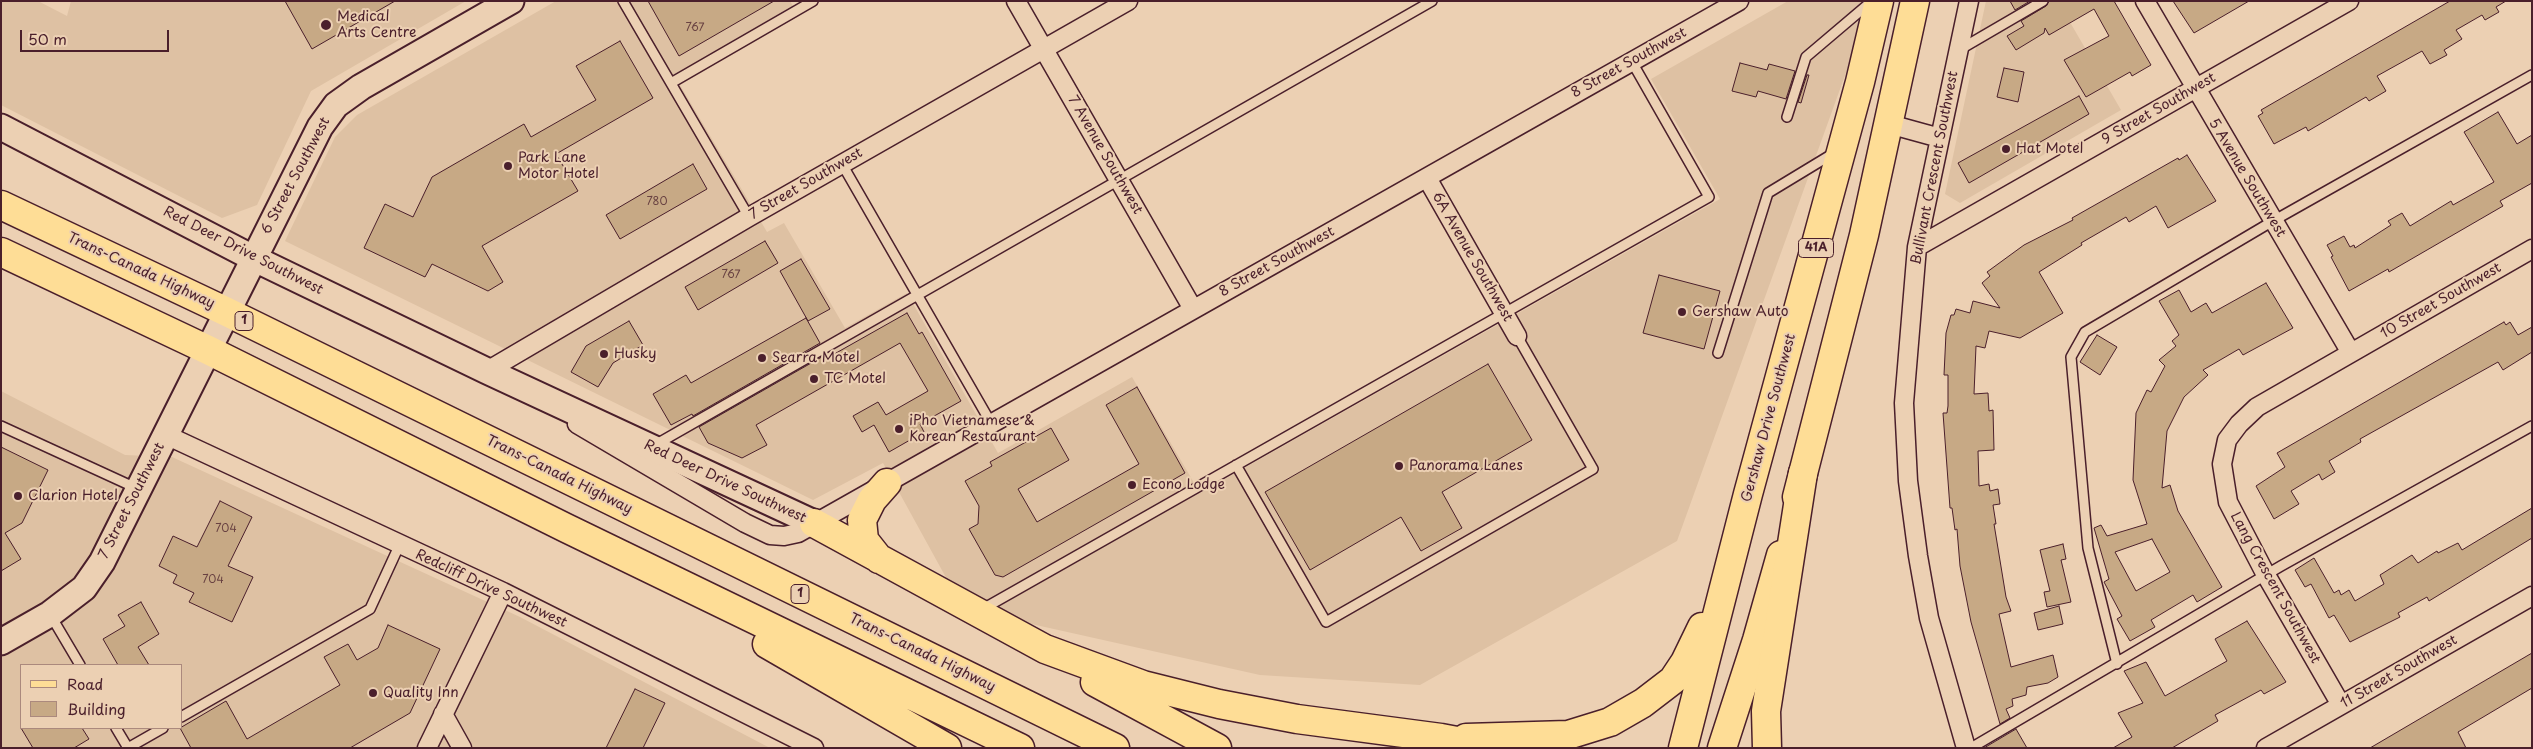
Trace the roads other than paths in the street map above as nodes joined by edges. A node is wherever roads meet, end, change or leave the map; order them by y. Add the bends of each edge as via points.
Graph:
1 (623, 1) edge
2 (813, 1) edge
3 (1016, 1) edge
4 (1128, 1) edge
5 (1432, 1) edge
6 (1739, 1) edge
7 (1872, 1) edge
8 (1879, 1) edge
9 (1915, 1) edge
10 (1969, 1) edge
11 (2042, 1) edge
12 (2145, 1) edge
13 (2349, 1) edge
14 (496, 5) edge
15 (1044, 49) junction
16 (1959, 50) junction
17 (1632, 62) junction
18 (2532, 74) edge
19 (670, 83) junction
20 (2195, 89) junction
21 (1787, 117) dead end
22 (1889, 124) junction
23 (1, 127) edge
24 (1940, 138) junction
25 (1842, 148) junction
26 (842, 164) junction
27 (1427, 178) junction
28 (1119, 180) junction
29 (1, 205) edge
30 (749, 216) junction
31 (2273, 221) junction
32 (1917, 247) junction
33 (2532, 249) edge
34 (1, 252) edge
35 (253, 258) junction
36 (918, 295) junction
37 (1193, 309) junction
38 (227, 312) junction
39 (1504, 314) junction
40 (1517, 336) joint
41 (208, 350) junction
42 (1718, 353) dead end
43 (2351, 353) junction
44 (486, 371) junction
45 (991, 423) junction
46 (1, 426) edge
47 (2532, 426) edge
48 (166, 435) junction
49 (652, 447) junction
50 (1236, 465) junction
51 (1803, 474) junction
52 (887, 482) junction
53 (138, 490) junction
54 (1748, 494) junction
55 (814, 523) junction
56 (566, 528) junction
57 (399, 546) junction
58 (879, 559) junction
59 (2266, 575) junction
60 (502, 592) junction
61 (2532, 596) edge
62 (976, 613) junction
63 (50, 614) junction
64 (1, 642) edge
65 (1045, 649) junction
66 (79, 664) edge
67 (2117, 664) junction
68 (2341, 705) junction
69 (443, 714) junction
70 (182, 716) edge
71 (117, 729) edge
72 (161, 729) edge
73 (1441, 738) junction
74 (128, 748) edge
75 (427, 748) edge
76 (462, 748) edge
77 (814, 748) edge
78 (947, 748) edge
79 (1020, 748) edge
80 (1114, 748) edge
81 (1217, 748) edge
82 (1494, 748) edge
83 (1683, 748) edge
84 (1722, 748) edge
85 (1767, 748) edge
86 (1966, 748) edge
87 (1971, 748) edge
88 (2266, 748) edge

1 - 19 lane
2 - 19 lane
3 - 15 street, 7 Avenue Southwest
4 - 15 street, 7 Street Southwest
5 - 28 lane
6 - 17 street, 8 Street Southwest
7 - 21 lane via 1806,57
8 - 25 main road, Gershaw Drive Southwest / 41A
9 - 22 main road
10 - 16 street, Bullivant Crescent Southwest
11 - 16 lane
12 - 20 street, 5 Avenue Southwest
13 - 20 street, 9 Street Southwest
14 - 35 street, 6 Street Southwest via 336,105 320,127
15 - 26 street, 7 Street Southwest
15 - 28 street, 7 Avenue Southwest
16 - 24 street, Bullivant Crescent Southwest
17 - 27 street, 8 Street Southwest
17 - 39 lane via 1709,197
18 - 31 lane
19 - 30 lane
20 - 31 street, 5 Avenue Southwest
20 - 32 street, 9 Street Southwest
22 - 24 street
22 - 51 main road
23 - 35 street, Red Deer Drive Southwest
24 - 32 street, Bullivant Crescent Southwest
25 - 42 lane via 1768,193
25 - 54 main road, Gershaw Drive Southwest / 41A
26 - 30 street, 7 Street Southwest
26 - 36 lane
27 - 37 street, 8 Street Southwest
27 - 39 street, 6A Avenue Southwest
28 - 36 lane
28 - 37 street, 7 Avenue Southwest
29 - 38 main road, Trans-Canada Highway / 1
30 - 44 street, 7 Street Southwest
31 - 43 street, 5 Avenue Southwest
31 - 67 lane via 2085,332 2070,357 2088,548
32 - 86 street, Bullivant Crescent Southwest via 1904,403 1908,481 1930,618
33 - 43 street, 10 Street Southwest
34 - 41 main road
35 - 38 street, 6 Street Southwest
35 - 44 street, Red Deer Drive Southwest
36 - 45 lane
36 - 49 lane
37 - 45 street, 8 Street Southwest
38 - 41 street, 6 Street Southwest
38 - 80 main road, Trans-Canada Highway / 1
39 - 40 street, 6A Avenue Southwest
39 - 50 lane
40 - 50 lane via 1593,469 1326,622
41 - 48 street, 7 Street Southwest
41 - 56 main road
43 - 59 street, Lang Crescent Southwest via 2256,407 2227,440 2222,464 2228,502
44 - 49 street, Red Deer Drive Southwest
44 - 55 street, Red Deer Drive Southwest via 770,535 798,533
45 - 52 street, 8 Street Southwest
46 - 53 lane
47 - 59 lane
48 - 53 street, 7 Street Southwest
48 - 57 street, Redcliff Drive Southwest
49 - 55 street, Red Deer Drive Southwest
50 - 62 lane
51 - 84 main road via 1757,640
51 - 85 main road via 1766,711
52 - 55 street, 8 Street Southwest
52 - 58 main road via 872,500 862,520 864,540
53 - 63 street, 7 Street Southwest via 102,562 84,588
54 - 73 main road via 1701,629 1685,662 1673,680 1661,690 1624,715 1568,736
54 - 83 main road, Gershaw Drive Southwest / 41A
55 - 58 main road
56 - 78 main road
56 - 79 main road
57 - 60 street, Redcliff Drive Southwest
57 - 70 lane via 370,608
58 - 62 main road
59 - 67 lane
59 - 68 street, Lang Crescent Southwest
60 - 69 street
60 - 77 street, Redcliff Drive Southwest
61 - 68 street, 11 Street Southwest
62 - 65 main road
63 - 64 street, 7 Street Southwest
63 - 66 lane
65 - 73 main road via 1143,685 1219,704 1297,719
65 - 81 main road via 1073,671
67 - 87 lane
68 - 88 street, 11 Street Southwest
69 - 75 street
69 - 76 street
71 - 74 lane
72 - 74 lane
73 - 82 main road

